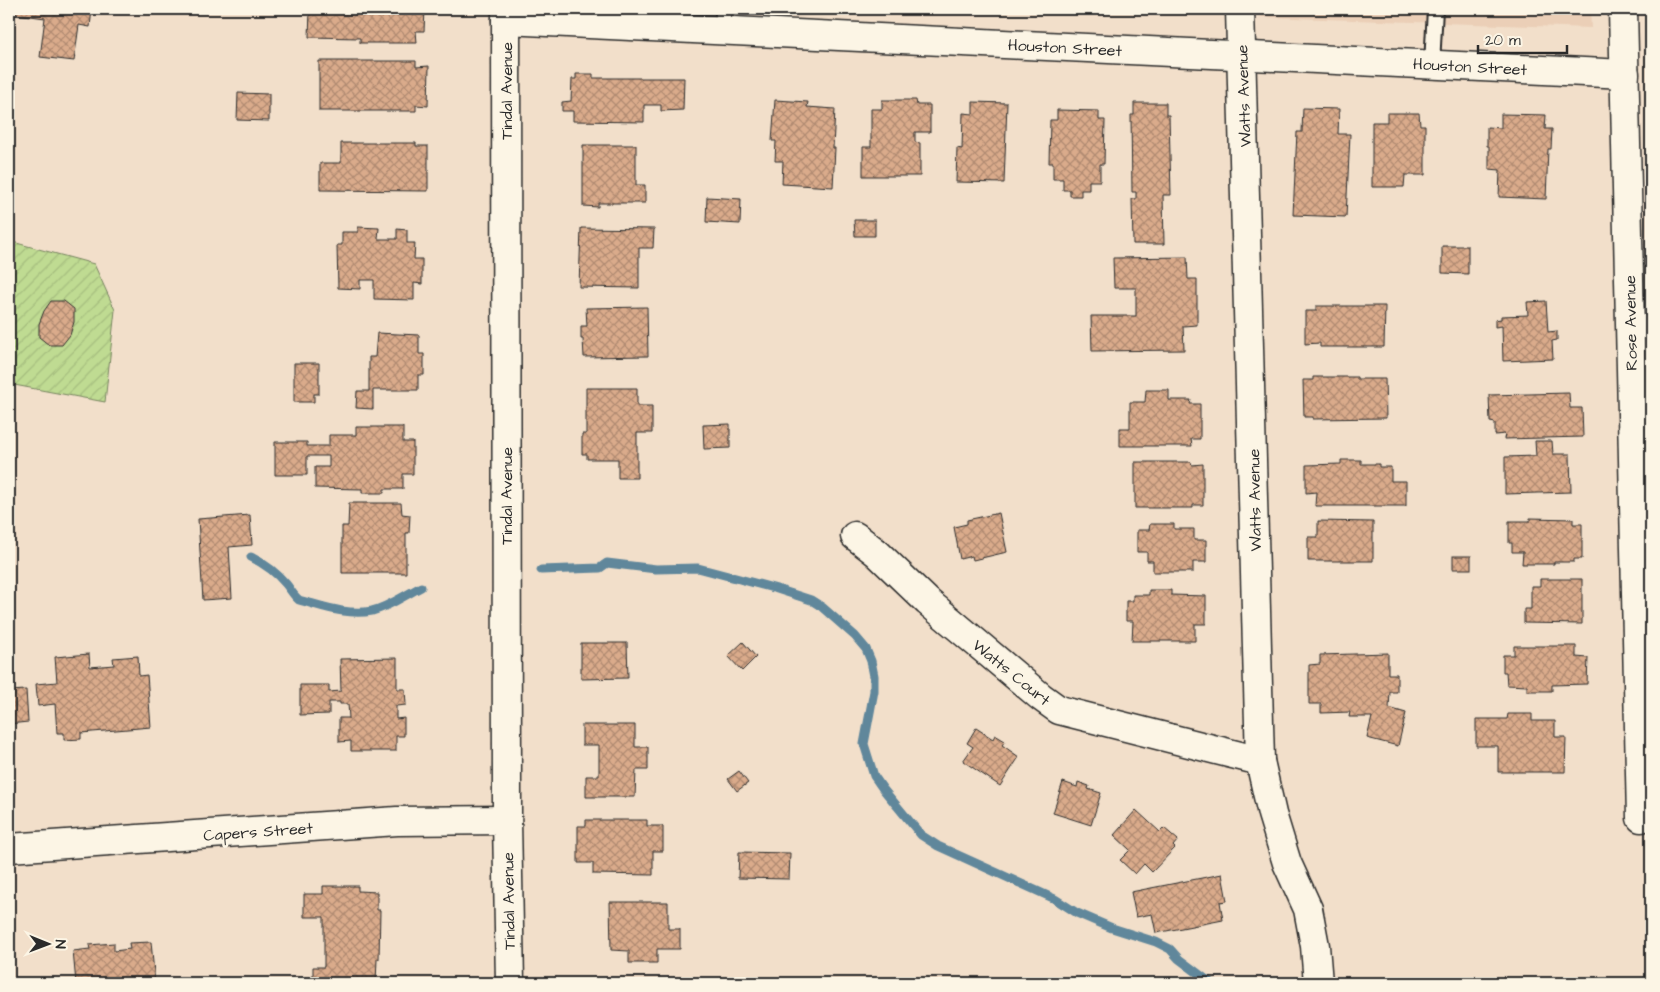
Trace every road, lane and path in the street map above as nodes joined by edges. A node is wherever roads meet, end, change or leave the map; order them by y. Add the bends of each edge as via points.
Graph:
1 (1240, 9) edge
2 (1435, 9) edge
3 (1623, 9) edge
4 (506, 14) edge
5 (723, 20) edge
6 (1242, 55) junction
7 (1432, 64) junction
8 (1625, 74) junction
9 (855, 536) dead end
10 (1260, 761) junction
11 (1641, 818) dead end
12 (507, 820) junction
13 (9, 848) edge
14 (510, 983) edge
15 (1318, 983) edge

1 - 6 street, Watts Avenue
2 - 7 lane
3 - 8 street, Rose Avenue
4 - 5 street, Houston Street
4 - 12 street, Tindal Avenue
5 - 6 street, Houston Street
6 - 7 street, Houston Street
6 - 10 street, Watts Avenue
7 - 8 street, Houston Street
8 - 11 street, Rose Avenue
9 - 10 street, Watts Court via 928,602 1060,710
10 - 15 street, Watts Avenue via 1272,814 1308,909
12 - 13 street, Capers Street via 397,822
12 - 14 street, Tindal Avenue

